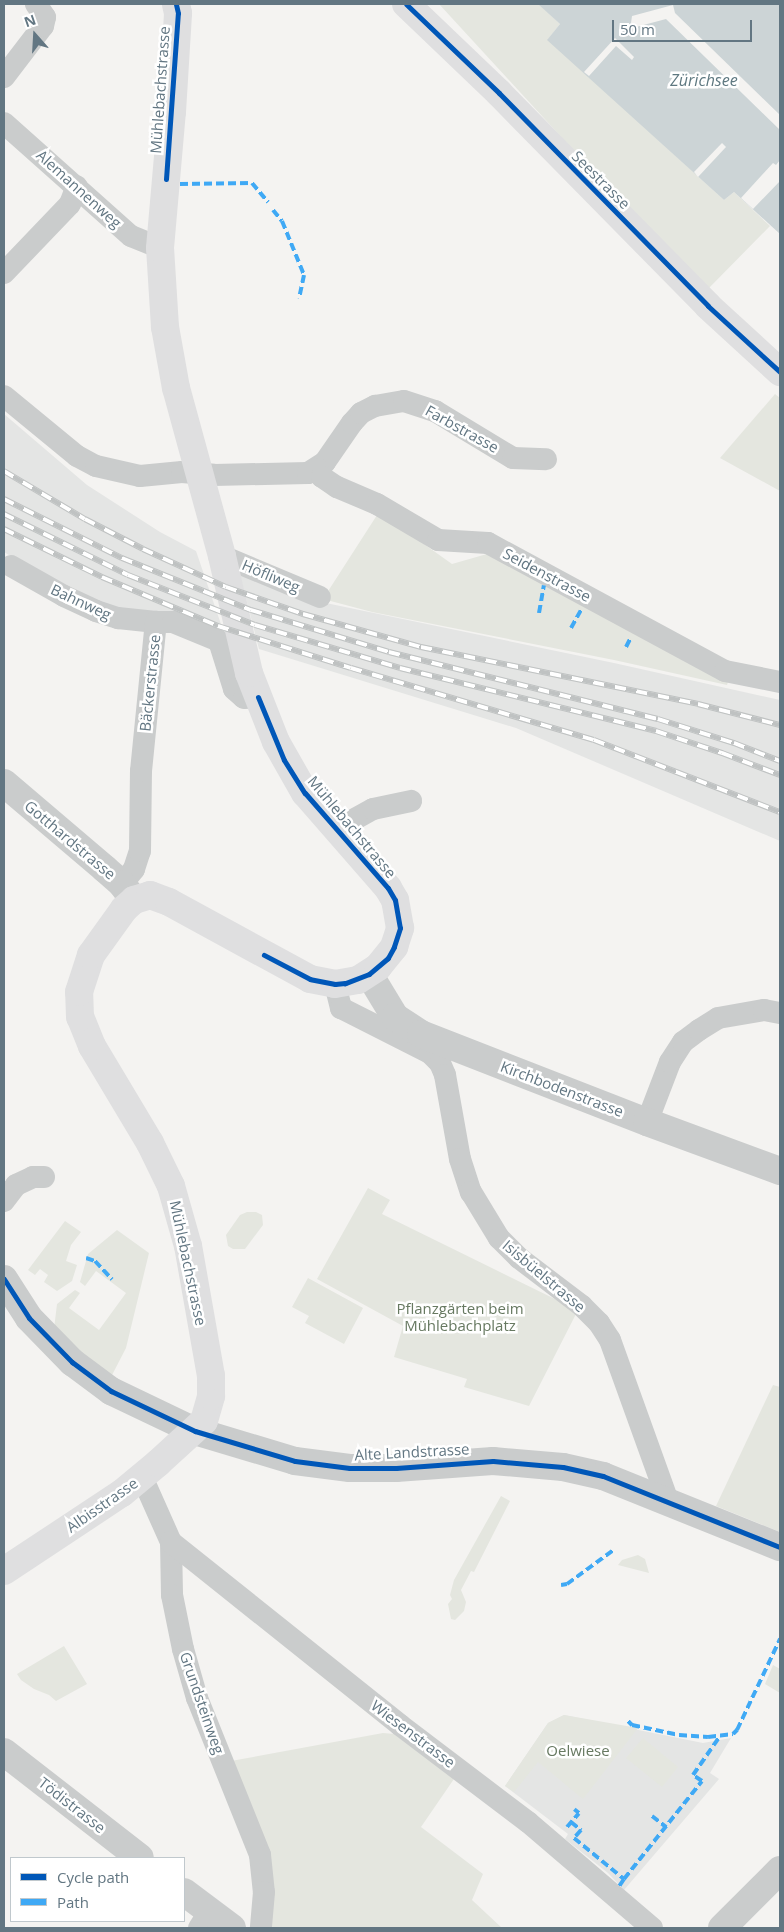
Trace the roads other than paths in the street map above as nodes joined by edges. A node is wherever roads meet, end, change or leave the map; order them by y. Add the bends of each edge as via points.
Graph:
1 (36, 4) edge
2 (176, 4) edge
3 (406, 4) edge
4 (4, 77) edge
5 (4, 123) edge
6 (77, 186) junction
7 (160, 248) junction
8 (4, 273) edge
9 (780, 372) edge
10 (4, 396) edge
11 (546, 459) dead end
12 (317, 469) junction
13 (198, 473) junction
14 (222, 556) junction
15 (12, 566) dead end
16 (320, 597) dead end
17 (156, 622) junction
18 (780, 682) edge
19 (258, 697) junction
20 (4, 783) edge
21 (411, 801) dead end
22 (335, 830) junction
23 (128, 892) junction
24 (369, 974) junction
25 (335, 984) junction
26 (780, 1013) edge
27 (647, 1122) junction
28 (780, 1171) edge
29 (44, 1177) dead end
30 (4, 1201) edge
31 (4, 1279) edge
32 (195, 1431) junction
33 (142, 1476) junction
34 (668, 1501) junction
35 (170, 1542) junction
36 (780, 1547) edge
37 (4, 1571) edge
38 (4, 1752) edge
39 (139, 1857) edge
40 (780, 1870) edge
41 (185, 1893) edge
42 (204, 1920) edge
43 (232, 1928) edge
44 (261, 1928) edge
45 (652, 1928) edge
46 (722, 1928) edge

1 - 4 street via 45,18 43,26
2 - 7 main road, Mühlebachstrasse via 172,112
3 - 9 main road, Seestrasse via 499,93 708,306
5 - 6 street, Alemannenweg
6 - 7 street, Alemannenweg via 131,236
6 - 8 street via 70,204
7 - 13 main road, Mühlebachstrasse via 165,327 176,388
10 - 13 street via 62,445 96,466 140,476
11 - 12 street, Farbstrasse via 513,458 435,411 404,401 382,404 361,413
12 - 13 street via 299,475
12 - 18 street, Seidenstrasse via 322,477 337,487 377,504 438,540 488,544 725,671
13 - 14 main road, Mühlebachstrasse
14 - 16 street, Höfliweg
14 - 19 main road, Mühlebachstrasse via 249,673
15 - 17 street, Bahnweg via 96,611 118,618
17 - 19 street, Bäckerstrasse via 173,622 219,641 234,689 244,698
17 - 23 street, Bäckerstrasse via 140,771 140,851
19 - 22 main road, Mühlebachstrasse via 294,777
20 - 23 street, Gotthardstrasse
21 - 22 street via 373,809
22 - 24 main road, Mühlebachstrasse via 388,888 399,912 400,928 394,947 388,958
23 - 25 main road, Mühlebachstrasse via 159,897 310,979
23 - 32 main road, Mühlebachstrasse via 86,966 79,992 80,1017 92,1046 150,1143 171,1186 182,1222 212,1386 208,1411
24 - 25 main road, Mühlebachstrasse via 358,980
24 - 27 street, Kirchbodenstrasse via 396,1018 407,1026
25 - 34 street, Isisbüelstrasse via 341,1008 430,1053 440,1063 460,1159 471,1192 499,1238 519,1258 582,1306 610,1340
26 - 27 street via 764,1010 718,1018 683,1042 670,1062
27 - 28 street, Kirchbodenstrasse
29 - 30 street via 33,1177 16,1186
31 - 32 street, Alte Landstrasse via 30,1318 72,1362 111,1391
32 - 33 main road, Albisstrasse
32 - 34 street, Alte Landstrasse via 300,1462 350,1468 493,1461 563,1467 603,1476
33 - 35 street, Grundsteinweg
33 - 37 main road, Albisstrasse via 122,1493
34 - 36 street, Alte Landstrasse
35 - 44 street, Grundsteinweg via 172,1595 197,1698 260,1855 264,1892
35 - 45 street, Wiesenstrasse via 392,1719 528,1822
38 - 39 street, Tödistrasse
40 - 46 street
41 - 42 street
42 - 43 street

